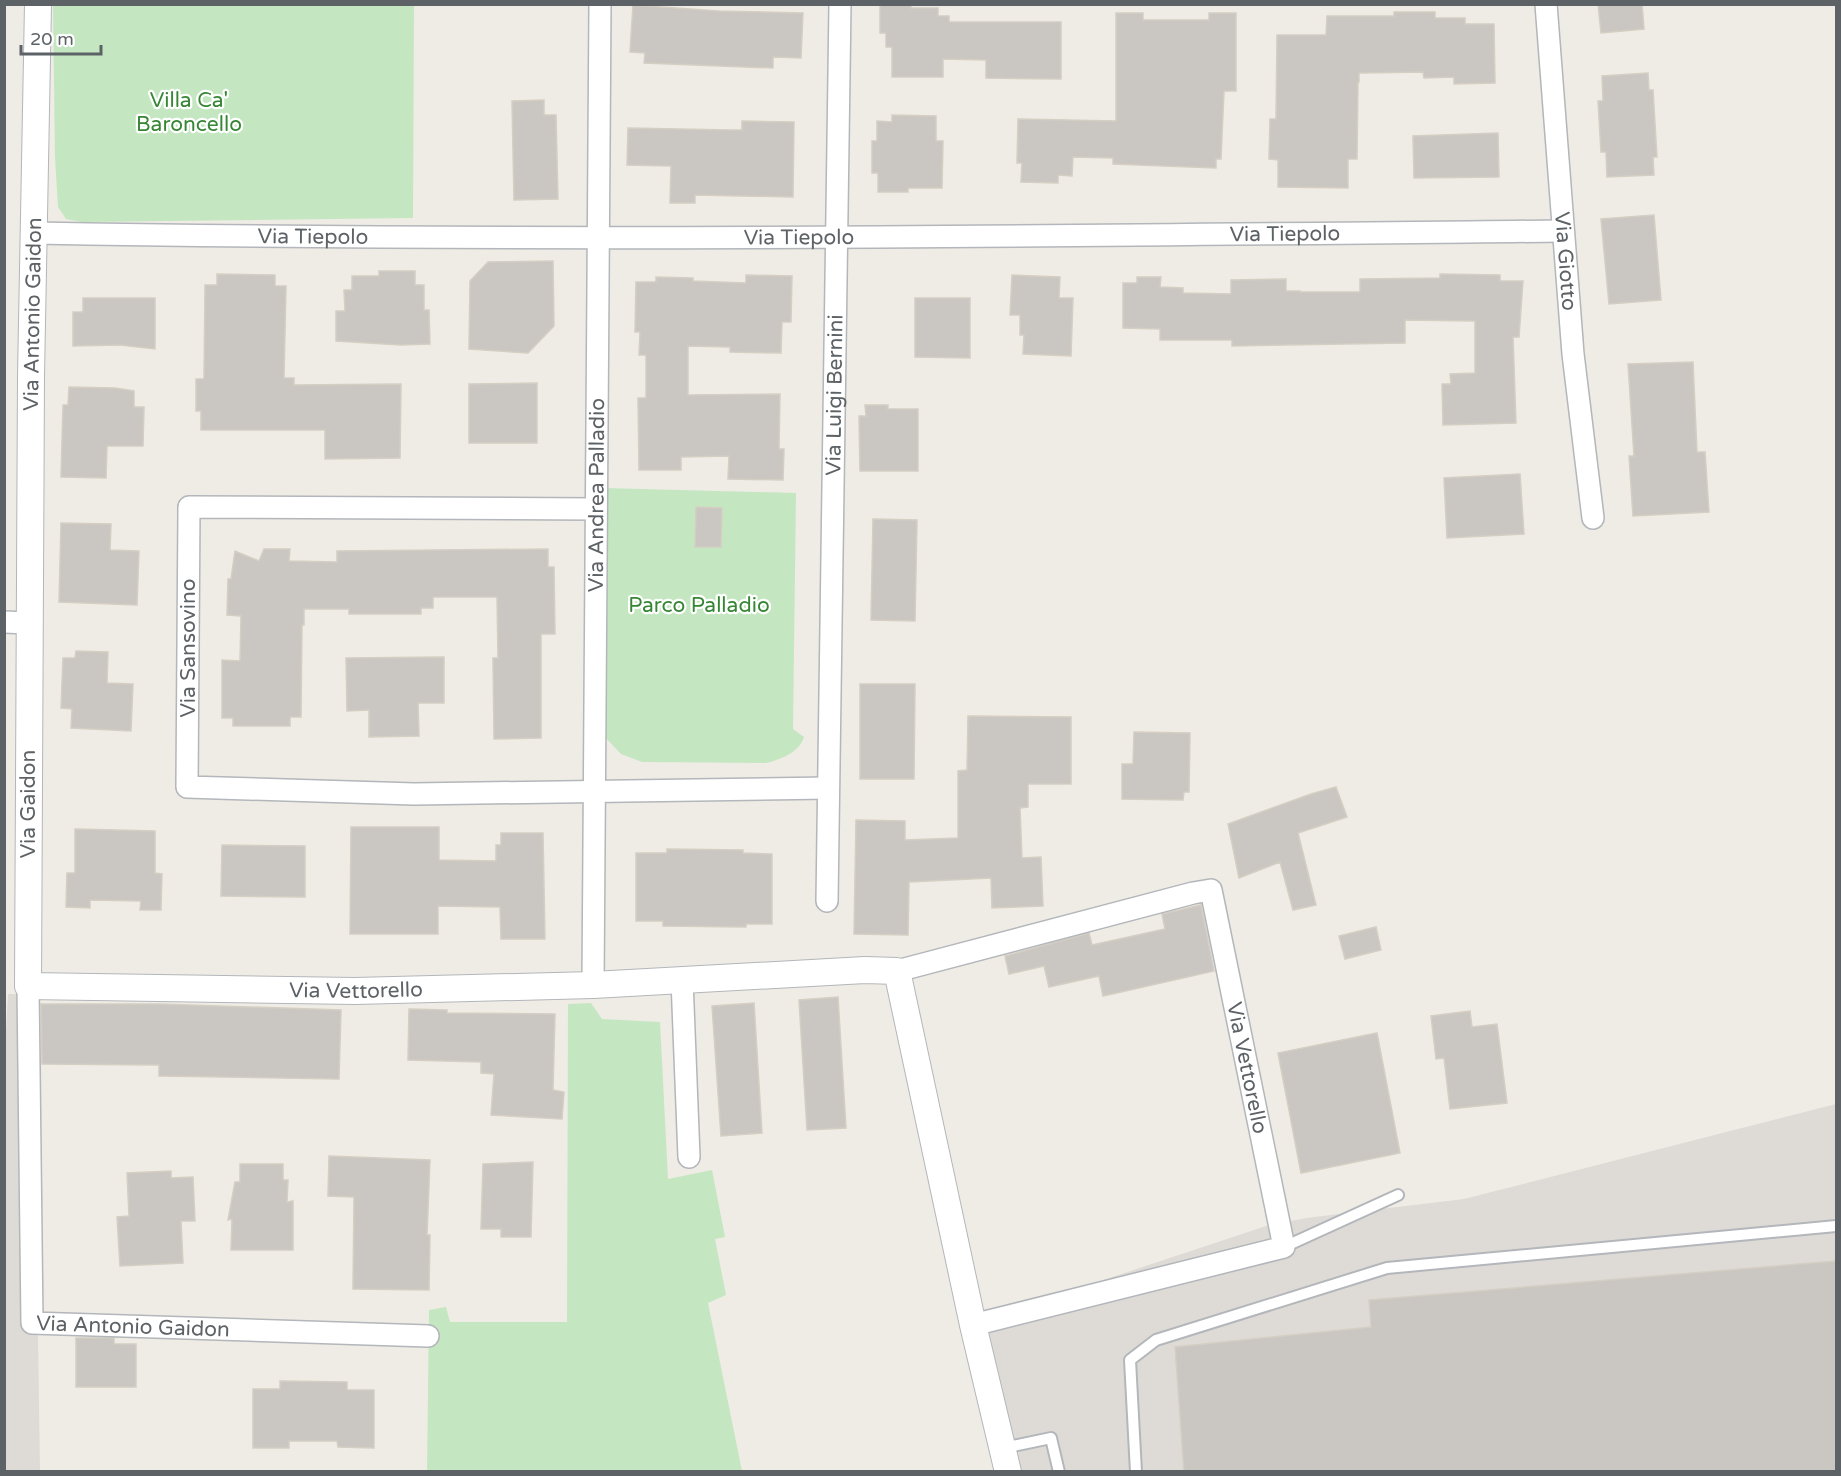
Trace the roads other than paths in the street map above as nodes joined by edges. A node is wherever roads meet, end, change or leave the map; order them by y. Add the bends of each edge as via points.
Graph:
1 (38, 4) edge
2 (600, 4) edge
3 (840, 4) edge
4 (1546, 4) edge
5 (1563, 231) junction
6 (35, 233) junction
7 (599, 238) junction
8 (837, 238) junction
9 (595, 509) junction
10 (1593, 518) dead end
11 (17, 622) edge
12 (828, 788) junction
13 (595, 790) junction
14 (827, 901) dead end
15 (897, 971) junction
16 (682, 980) junction
17 (592, 985) junction
18 (28, 986) junction
19 (689, 1157) dead end
20 (1398, 1195) dead end
21 (1836, 1226) edge
22 (1284, 1247) junction
23 (973, 1325) junction
24 (428, 1336) dead end
25 (1006, 1460) edge
26 (1059, 1472) edge
27 (1136, 1472) edge

1 - 6 street, Via Antonio Gaidon
2 - 7 street, Via Andrea Palladio
3 - 8 street, Via Luigi Bernini
4 - 5 street, Via Giotto
5 - 8 street, Via Tiepolo
5 - 10 street, Via Giotto
6 - 7 street, Via Tiepolo
6 - 11 street, Via Antonio Gaidon
7 - 8 street, Via Tiepolo
7 - 9 street, Via Andrea Palladio
8 - 12 street, Via Luigi Bernini
9 - 13 street, Via Andrea Palladio
9 - 13 street, Via Sansovino via 189,507 187,787 414,794
11 - 18 street, Via Gaidon
12 - 13 street
12 - 14 street, Via Luigi Bernini
13 - 17 street, Via Andrea Palladio
15 - 16 street, Via Vettorello
15 - 22 street, Via Vettorello via 1211,890
15 - 23 street
16 - 17 street, Via Vettorello
16 - 19 street
17 - 18 street, Via Vettorello via 355,991
18 - 24 street, Via Antonio Gaidon via 32,1323
20 - 22 lane
21 - 27 lane via 1387,1268 1156,1340 1130,1360
22 - 23 street
23 - 25 street
25 - 26 lane via 1051,1438

